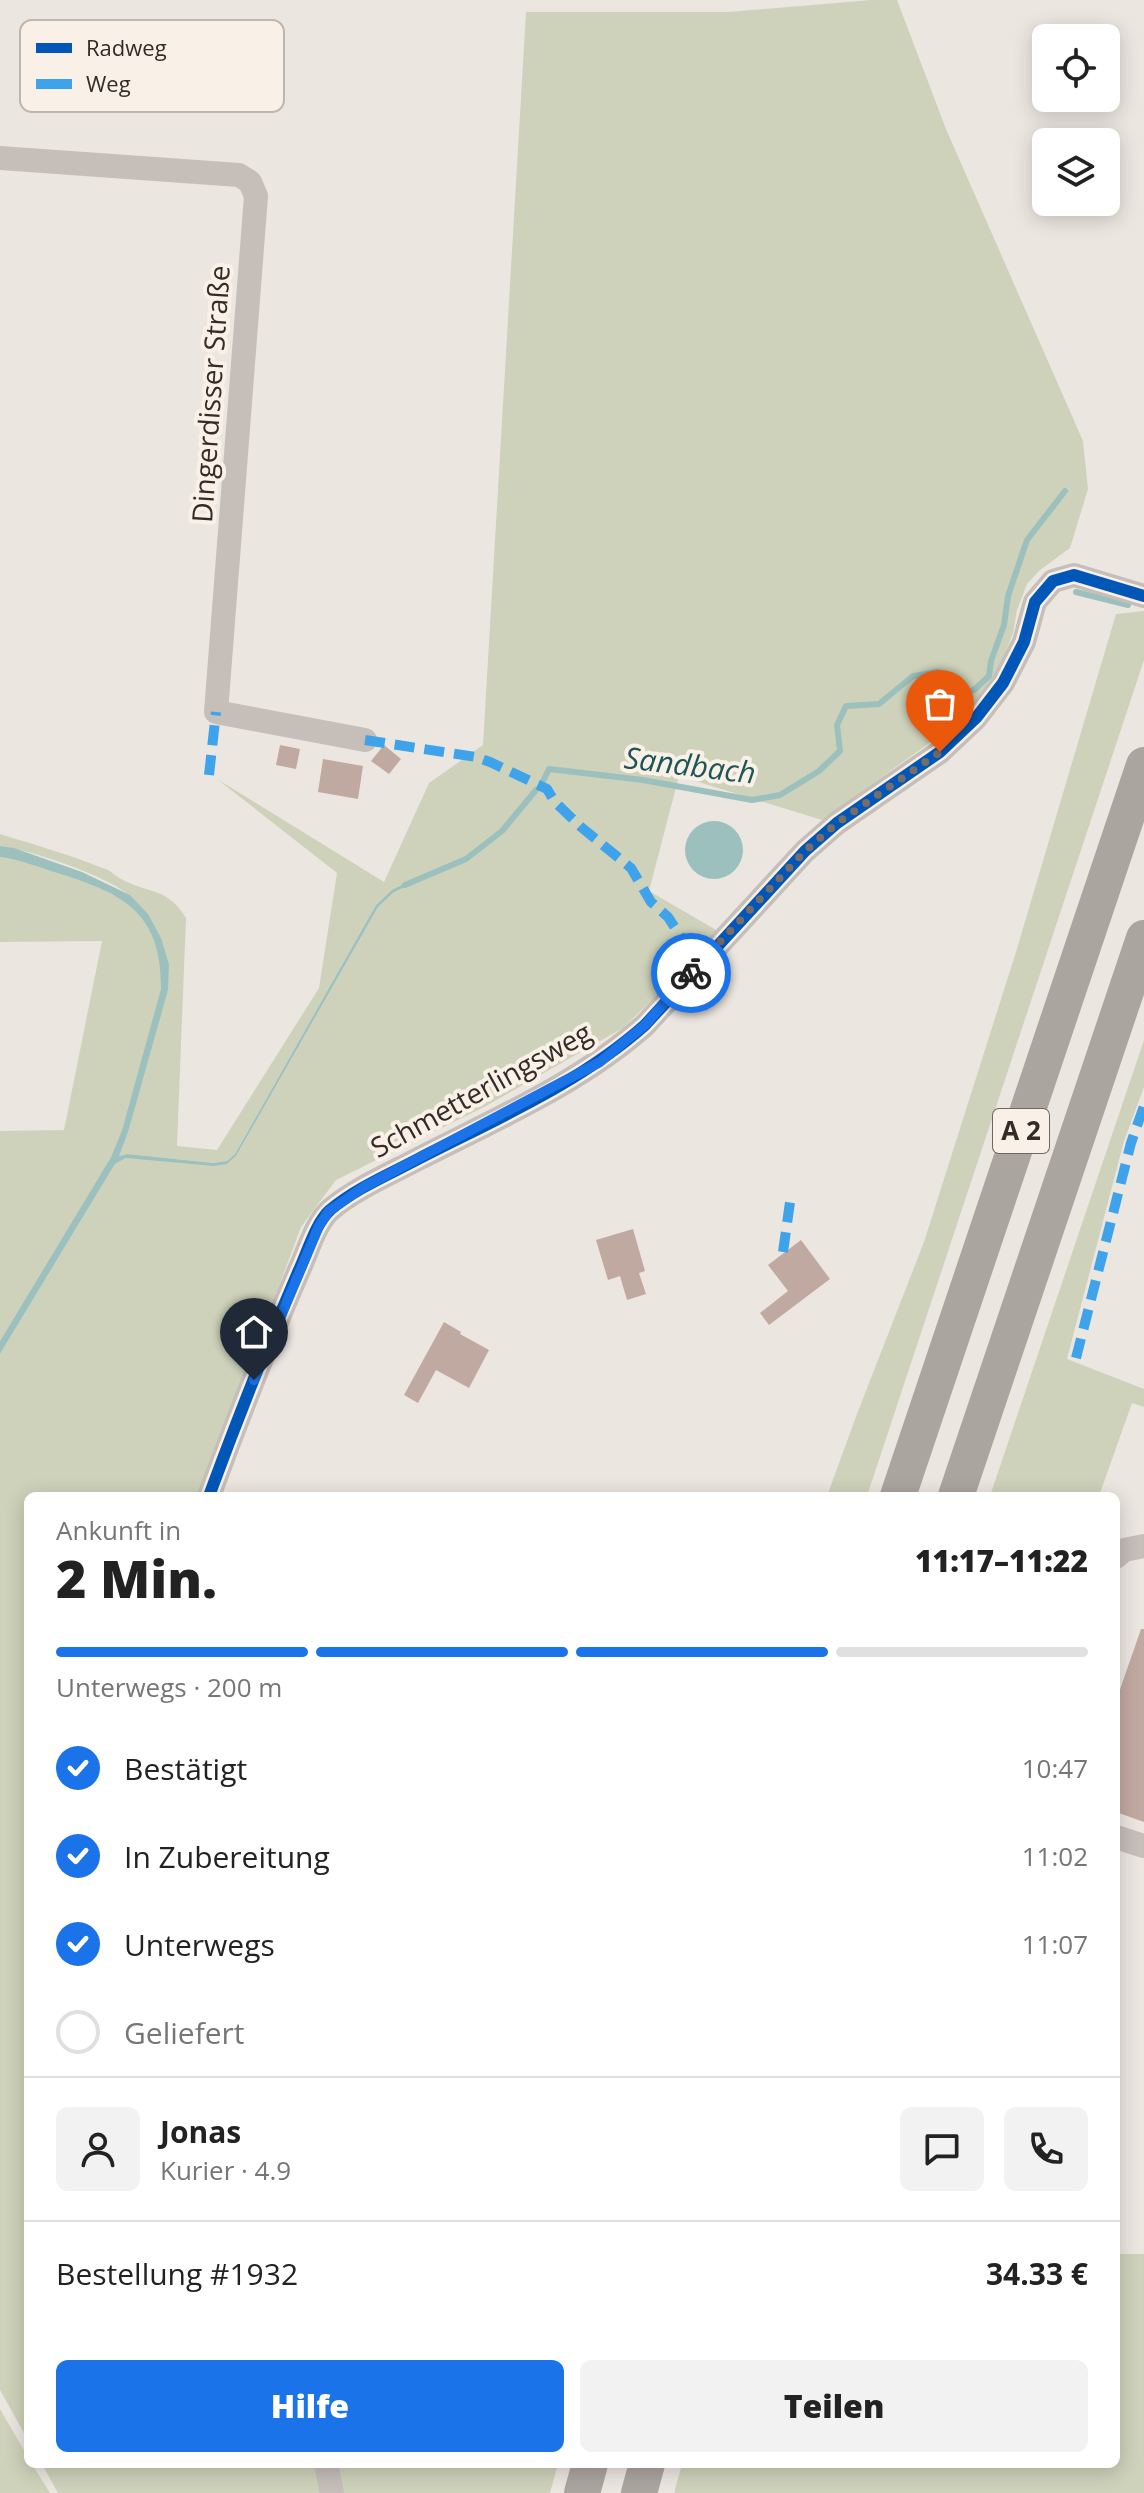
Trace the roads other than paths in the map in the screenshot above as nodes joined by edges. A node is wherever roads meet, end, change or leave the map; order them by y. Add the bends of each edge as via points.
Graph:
1 (0, 158) edge
2 (1144, 596) edge
3 (365, 740) dead end
4 (1144, 765) edge
5 (1144, 938) edge
6 (211, 1492) edge
7 (899, 1492) edge
8 (957, 1492) edge
9 (1144, 1546) edge
10 (1120, 1554) edge
11 (1120, 1838) edge
12 (1144, 1846) edge
13 (327, 2468) edge
14 (589, 2468) edge
15 (646, 2468) edge
16 (332, 2493) edge
17 (582, 2493) edge
18 (639, 2493) edge

1 - 3 street, Dingerdisser Straße via 239,175 250,182 256,196 216,712
2 - 6 street, Schmetterlingsweg via 1074,575 1053,581 1035,602 1024,642 1003,683 976,718 940,752 805,851 623,1045 329,1211 289,1294
4 - 7 highway, A 2
5 - 8 highway, A 2
9 - 10 street
11 - 12 street
13 - 16 street
14 - 17 highway
15 - 18 highway

